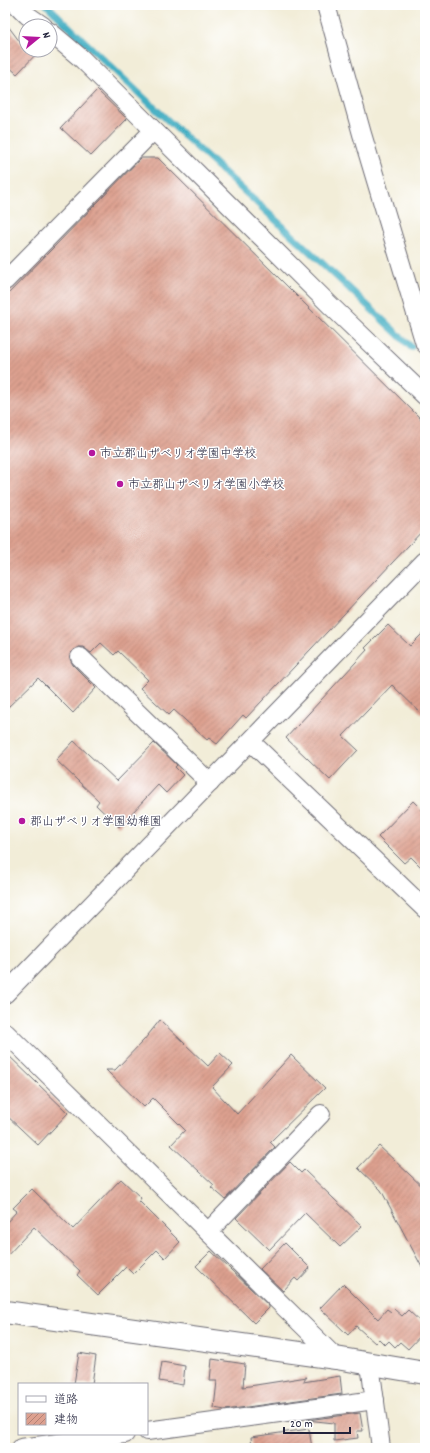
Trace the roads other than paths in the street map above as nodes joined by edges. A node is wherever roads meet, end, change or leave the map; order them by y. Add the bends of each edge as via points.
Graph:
1 (17, 5) edge
2 (326, 5) edge
3 (31, 18) edge
4 (58, 39) edge
5 (153, 131) junction
6 (5, 282) edge
7 (425, 344) edge
8 (425, 396) edge
9 (425, 561) edge
10 (80, 657) dead end
11 (251, 742) junction
12 (210, 783) junction
13 (425, 909) edge
14 (5, 994) edge
15 (5, 1032) edge
16 (321, 1114) dead end
17 (208, 1232) junction
18 (5, 1312) edge
19 (336, 1358) junction
20 (370, 1364) junction
21 (425, 1373) edge
22 (375, 1400) junction
23 (148, 1431) edge
24 (120, 1435) edge
25 (72, 1445) edge
26 (21, 1448) edge
27 (381, 1448) edge

1 - 3 street
2 - 7 street
4 - 5 street via 82,59
5 - 6 street
5 - 8 street
9 - 11 street
10 - 12 street
11 - 12 street
11 - 13 street
12 - 14 street
15 - 17 street
16 - 17 street
17 - 19 street
18 - 19 street
19 - 20 street
20 - 21 street
20 - 22 street
22 - 23 street
22 - 27 street
24 - 25 street
25 - 26 street

